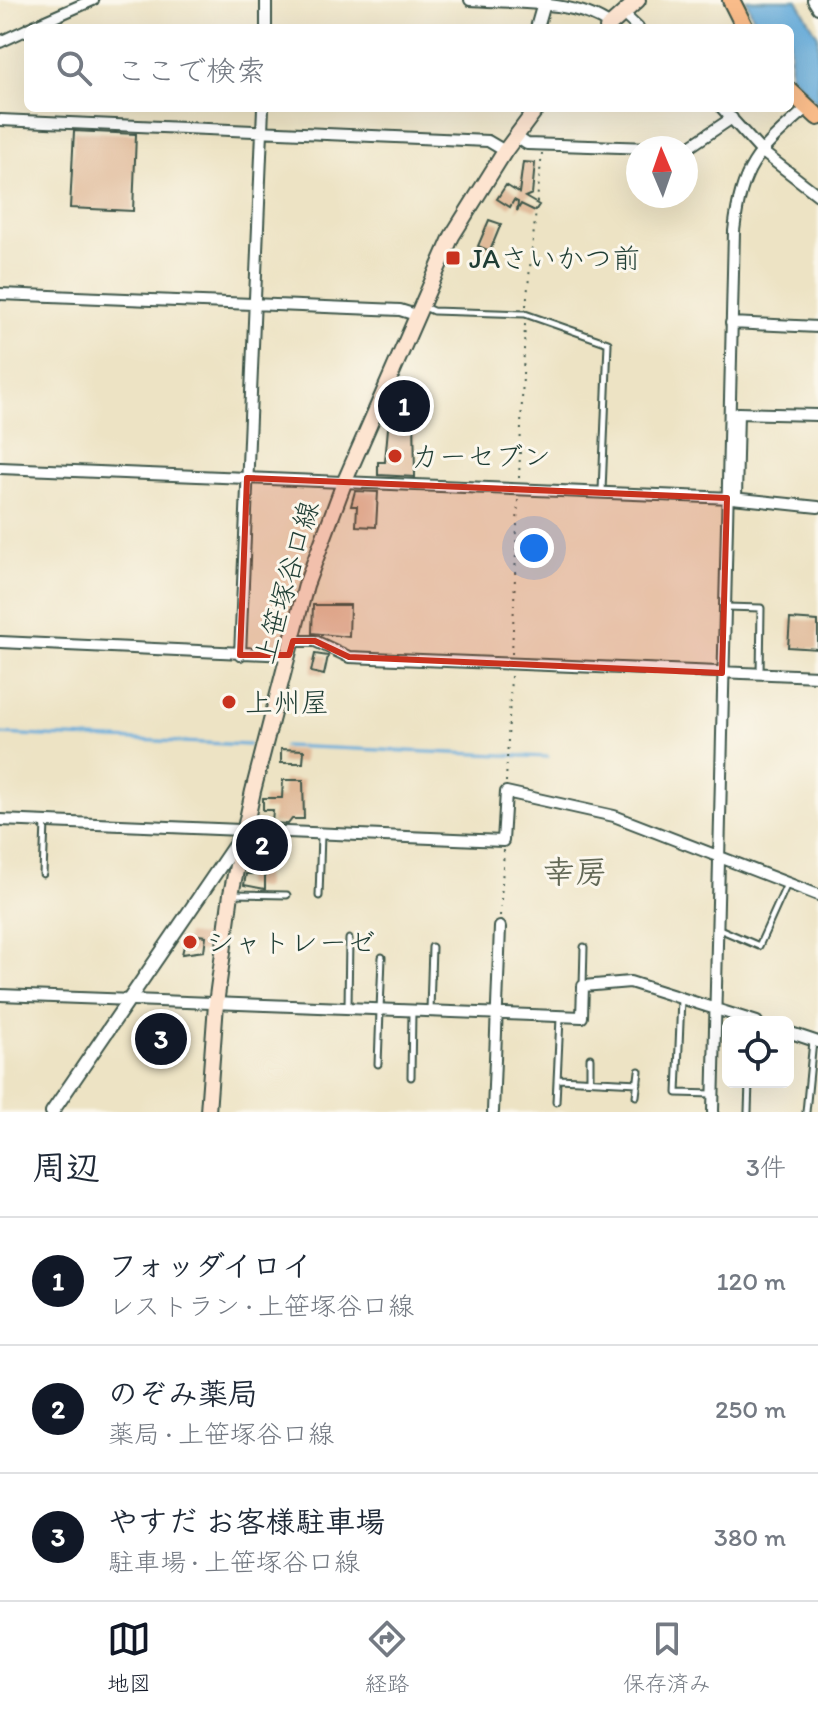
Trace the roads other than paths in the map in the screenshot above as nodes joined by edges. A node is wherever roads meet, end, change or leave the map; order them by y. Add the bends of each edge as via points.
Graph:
1 (93, 0) edge
2 (266, 0) edge
3 (470, 0) edge
4 (638, 0) edge
5 (731, 0) edge
6 (813, 0) edge
7 (545, 1) edge
8 (818, 8) edge
9 (622, 13) junction
10 (38, 24) edge
11 (266, 24) edge
12 (538, 24) edge
13 (605, 24) edge
14 (611, 24) edge
15 (634, 24) edge
16 (743, 24) edge
17 (24, 30) edge
18 (0, 42) edge
19 (794, 95) edge
20 (263, 112) edge
21 (534, 112) edge
22 (726, 112) edge
23 (812, 113) edge
24 (732, 118) junction
25 (0, 120) edge
26 (262, 132) junction
27 (515, 136) junction
28 (698, 144) edge
29 (626, 147) edge
30 (760, 150) junction
31 (505, 151) junction
32 (818, 195) edge
33 (0, 294) edge
34 (255, 304) junction
35 (418, 310) junction
36 (731, 323) junction
37 (818, 327) edge
38 (817, 415) edge
39 (733, 432) junction
40 (0, 468) edge
41 (247, 478) junction
42 (344, 483) junction
43 (602, 492) junction
44 (731, 498) junction
45 (818, 507) edge
46 (725, 607) junction
47 (0, 642) edge
48 (291, 648) junction
49 (240, 655) junction
50 (722, 673) junction
51 (760, 674) junction
52 (818, 676) edge
53 (0, 820) edge
54 (45, 823) junction
55 (245, 830) junction
56 (321, 833) junction
57 (718, 855) junction
58 (43, 874) dead end
59 (788, 882) junction
60 (231, 894) junction
61 (287, 895) dead end
62 (818, 895) edge
63 (319, 896) dead end
64 (500, 927) road end
65 (716, 928) junction
66 (349, 939) dead end
67 (432, 947) dead end
68 (584, 947) dead end
69 (382, 957) dead end
70 (583, 986) junction
71 (0, 995) edge
72 (682, 998) junction
73 (129, 1000) junction
74 (216, 1004) junction
75 (348, 1009) junction
76 (715, 1009) junction
77 (381, 1010) junction
78 (412, 1012) junction
79 (430, 1013) junction
80 (496, 1015) junction
81 (738, 1016) edge
82 (560, 1018) junction
83 (794, 1034) edge
84 (815, 1041) edge
85 (590, 1058) dead end
86 (378, 1064) dead end
87 (639, 1071) dead end
88 (411, 1077) dead end
89 (559, 1079) junction
90 (590, 1079) junction
91 (638, 1083) junction
92 (749, 1088) edge
93 (713, 1094) junction
94 (636, 1096) dead end
95 (556, 1102) dead end
96 (52, 1112) edge
97 (208, 1112) edge
98 (493, 1112) edge
99 (713, 1112) edge
100 (748, 1112) edge
101 (806, 1112) edge

1 - 10 street
2 - 11 street
3 - 7 street
4 - 9 main road
5 - 16 main road
6 - 8 street
7 - 12 street
7 - 13 street via 597,16
9 - 14 main road
9 - 15 street
17 - 18 street
19 - 23 main road
20 - 26 street
21 - 27 main road, 上笹塚谷口線
22 - 24 street
23 - 30 street
24 - 28 street
24 - 30 street
25 - 26 street
26 - 31 street via 488,141
26 - 34 street
27 - 29 street via 527,144
27 - 31 main road, 上笹塚谷口線
30 - 32 street
30 - 36 street via 737,207
31 - 35 main road, 上笹塚谷口線 via 452,236
33 - 34 street
34 - 35 street
34 - 41 street
35 - 42 main road, 上笹塚谷口線
35 - 43 lane via 525,314 608,343
36 - 37 street
36 - 39 street
38 - 39 street via 738,413
39 - 44 street
40 - 41 street
41 - 42 street
41 - 49 street
42 - 43 street
42 - 48 main road, 上笹塚谷口線 via 306,585
43 - 44 street
44 - 45 street
44 - 46 street
46 - 50 street
46 - 51 lane via 761,608
47 - 49 street
48 - 49 street
48 - 50 street via 315,641 349,657
48 - 55 main road, 上笹塚谷口線
50 - 51 street
50 - 57 street
51 - 52 street
53 - 54 street
54 - 55 street
54 - 58 lane
55 - 56 street
55 - 60 main road, 上笹塚谷口線
55 - 73 street
56 - 57 street via 503,841 506,792 594,810
56 - 63 lane
57 - 59 street
57 - 65 street
59 - 62 street
59 - 65 lane via 759,946
60 - 61 lane
60 - 74 main road, 上笹塚谷口線
64 - 80 street
65 - 76 street
66 - 75 lane
67 - 79 lane
68 - 70 lane
69 - 77 lane
70 - 72 street via 630,982
70 - 82 street via 582,1017
71 - 73 street
72 - 76 street
72 - 93 lane via 677,1093
73 - 74 street
73 - 96 street
74 - 75 street
74 - 97 main road, 上笹塚谷口線
75 - 77 street
76 - 81 street
76 - 93 street
77 - 78 street
77 - 86 lane
78 - 79 street
78 - 88 lane
79 - 80 street
80 - 82 street
80 - 98 street
82 - 89 lane
83 - 84 street
84 - 101 lane
85 - 90 lane
87 - 91 lane
89 - 90 lane
89 - 95 lane
90 - 91 lane
91 - 94 lane
92 - 100 lane
93 - 99 street

